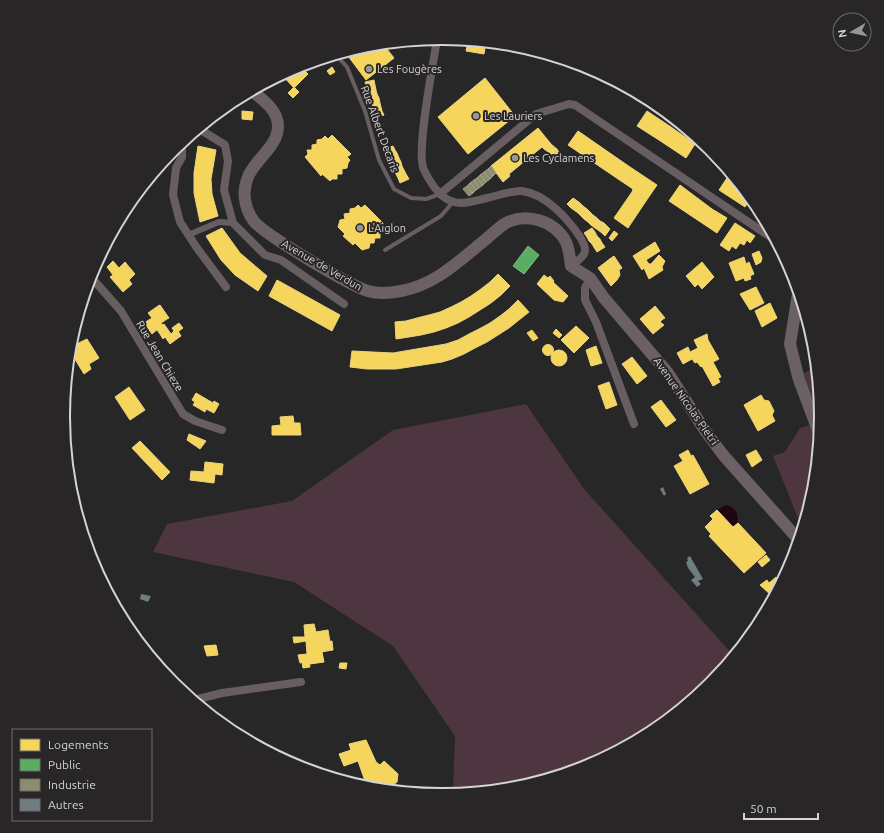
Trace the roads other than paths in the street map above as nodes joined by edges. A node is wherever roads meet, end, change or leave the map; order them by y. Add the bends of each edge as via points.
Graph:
1 (436, 45) edge
2 (340, 60) edge
3 (257, 95) edge
4 (205, 131) edge
5 (182, 151) edge
6 (440, 194) junction
7 (454, 202) junction
8 (233, 223) junction
9 (765, 233) edge
10 (188, 235) junction
11 (385, 250) dead end
12 (571, 266) junction
13 (590, 278) junction
14 (96, 282) edge
15 (226, 287) dead end
16 (344, 304) dead end
17 (796, 305) edge
18 (814, 419) edge
19 (634, 424) dead end
20 (222, 430) dead end
21 (794, 535) edge
22 (301, 682) dead end
23 (200, 698) edge

1 - 6 street via 421,148 422,168
2 - 6 lane, Rue Albert Decaris via 347,67 365,111 379,160 394,189 411,198 426,199
3 - 12 main road, Avenue de Verdun via 275,113 278,125 276,139 248,176 244,193 253,221 272,237 368,292 391,293 416,288 439,276 506,223 520,219 542,220 553,226 566,242
4 - 8 street via 225,145 228,161 224,190
5 - 10 street via 182,158 176,168 173,195 180,222
6 - 7 street
6 - 9 street via 536,114 569,104 575,105
7 - 11 lane via 441,216
7 - 12 street via 466,203 522,190 535,195 552,205 573,227 585,246 582,257
8 - 10 street via 219,222
8 - 16 street via 265,255 281,260
10 - 15 street
12 - 13 main road, Avenue Nicolas Pietri
13 - 19 street via 585,288 585,300 596,322
13 - 21 main road, Avenue Nicolas Pietri via 668,373 724,456
14 - 20 street, Rue Jean Chieze via 121,311 183,414
17 - 18 main road via 790,344 799,380
22 - 23 street

